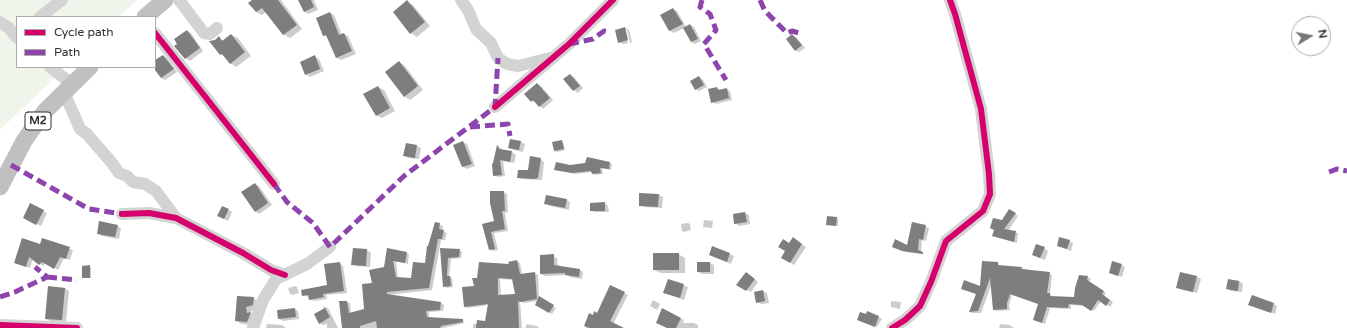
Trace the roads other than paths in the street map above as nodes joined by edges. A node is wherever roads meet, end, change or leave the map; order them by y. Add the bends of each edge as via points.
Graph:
1 (62, 0) edge
2 (165, 0) edge
3 (179, 0) edge
4 (461, 0) edge
5 (613, 0) edge
6 (950, 0) edge
7 (41, 16) edge
8 (146, 16) edge
9 (0, 22) edge
10 (217, 28) dead end
11 (156, 34) edge
12 (16, 35) edge
13 (553, 58) junction
14 (51, 68) edge
15 (89, 68) edge
16 (68, 88) junction
17 (495, 107) dead end
18 (274, 184) dead end
19 (0, 187) edge
20 (122, 214) dead end
21 (176, 218) junction
22 (330, 247) dead end
23 (285, 275) junction
24 (0, 325) edge
25 (77, 328) edge
26 (253, 328) edge
27 (892, 328) edge

1 - 7 street
2 - 8 highway
3 - 10 street via 204,34 210,34
4 - 13 street via 476,29 491,43 498,58 507,64 518,66
5 - 13 street
6 - 27 street via 981,109 990,194 983,211 946,241 920,306
9 - 12 street
11 - 18 street
13 - 17 street
14 - 16 street
15 - 16 highway, M2
16 - 19 highway, M2 via 45,111 24,141
16 - 21 street via 80,129 119,173 156,191
20 - 21 street via 149,213
21 - 23 street via 243,252 271,270
22 - 23 street via 307,264
23 - 26 street via 276,279 270,287
24 - 25 street

